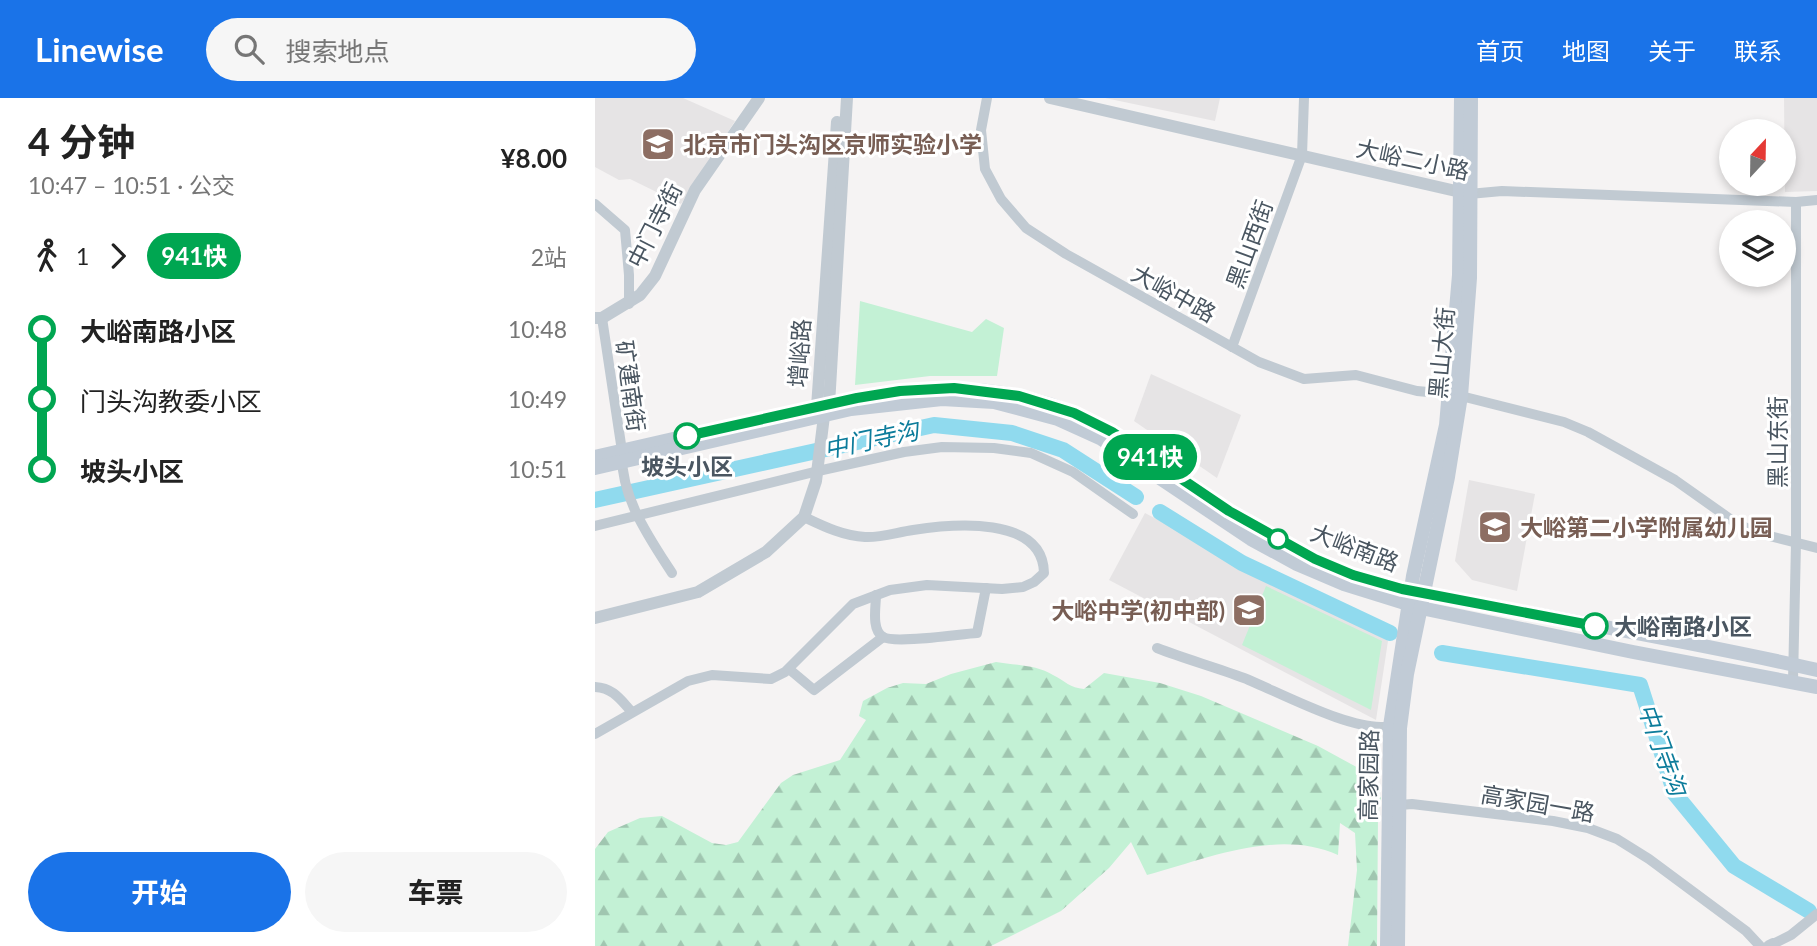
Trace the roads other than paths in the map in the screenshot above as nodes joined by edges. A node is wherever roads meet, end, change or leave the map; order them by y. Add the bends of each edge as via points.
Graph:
1 (759, 98) edge
2 (839, 98) edge
3 (847, 98) edge
4 (987, 98) edge
5 (1049, 98) edge
6 (1304, 98) edge
7 (1461, 98) edge
8 (1471, 98) edge
9 (1303, 155) junction
10 (1464, 193) junction
11 (1817, 200) edge
12 (1796, 202) junction
13 (595, 204) edge
14 (629, 304) junction
15 (598, 318) edge
16 (1232, 347) junction
17 (1455, 395) junction
18 (823, 409) junction
19 (621, 456) junction
20 (595, 457) edge
21 (818, 465) junction
22 (595, 468) edge
23 (1133, 513) dead end
24 (637, 516) junction
25 (804, 517) junction
26 (595, 526) edge
27 (1796, 544) junction
28 (1817, 548) edge
29 (672, 573) dead end
30 (986, 588) junction
31 (876, 595) junction
32 (1416, 599) junction
33 (595, 618) edge
34 (883, 638) junction
35 (1157, 648) dead end
36 (1794, 665) junction
37 (789, 670) junction
38 (1817, 670) edge
39 (1793, 681) junction
40 (595, 687) edge
41 (1817, 687) edge
42 (631, 711) junction
43 (1390, 726) junction
44 (595, 734) edge
45 (1400, 805) junction
46 (1817, 914) edge
47 (1767, 945) edge
48 (1387, 946) edge
49 (1398, 946) edge

1 - 14 street, 中门寺街 via 695,190 655,276
2 - 18 street, 增峪路
3 - 18 street, 增峪路
4 - 16 street, 大峪中路 via 981,130 985,169 1001,199 1026,228
5 - 9 street, 大峪二小路
6 - 9 street, 黑山西街
7 - 10 main road, 黑山大街
8 - 10 main road, 黑山大街
9 - 10 street, 大峪二小路
9 - 16 street, 黑山西街
10 - 12 street, 大峪二小路
10 - 17 main road, 黑山大街
11 - 12 street, 大峪二小路
12 - 27 street, 黑山东街
13 - 14 street via 625,230
14 - 15 street, 中门寺街
15 - 19 street, 矿建南街
16 - 17 street, 大峪中路 via 1304,379 1356,375 1417,391
17 - 27 street, 大峪中路 via 1588,432 1675,480 1733,521
17 - 32 main road, 黑山大街 via 1448,477
18 - 19 main road, 大峪南路
18 - 21 street
18 - 32 main road, 大峪南路 via 941,399 994,402 1058,419 1100,438 1251,539 1297,564 1344,584
19 - 20 main road
19 - 22 main road
19 - 24 street, 矿建南街
21 - 23 street via 942,447 1031,453 1073,472
21 - 24 street
21 - 25 street
24 - 26 street
24 - 29 street, 矿建南街
25 - 30 street via 867,538 946,526 1007,528 1039,552 1044,573 1034,582 1023,587
25 - 33 street via 767,552 698,592
27 - 28 street, 大峪中路
27 - 36 street, 黑山东街
30 - 31 street via 927,585
30 - 34 street via 977,633
31 - 34 street via 875,619
31 - 37 street via 853,604
32 - 36 main road, 大峪南路
32 - 39 main road, 大峪南路 via 1633,652
32 - 43 main road, 高家园路
32 - 45 main road, 高家园路 via 1400,728
34 - 37 street via 814,691
35 - 43 street via 1347,722 1377,729
36 - 38 main road, 大峪南路
36 - 39 street, 黑山东街
37 - 42 street via 771,679 712,675 688,681
39 - 41 main road, 大峪南路
40 - 42 street via 615,693
42 - 44 street
43 - 48 main road, 高家园路
45 - 47 street, 高家园一路 via 1553,821 1617,839
45 - 49 main road, 高家园路
46 - 47 street via 1791,935

